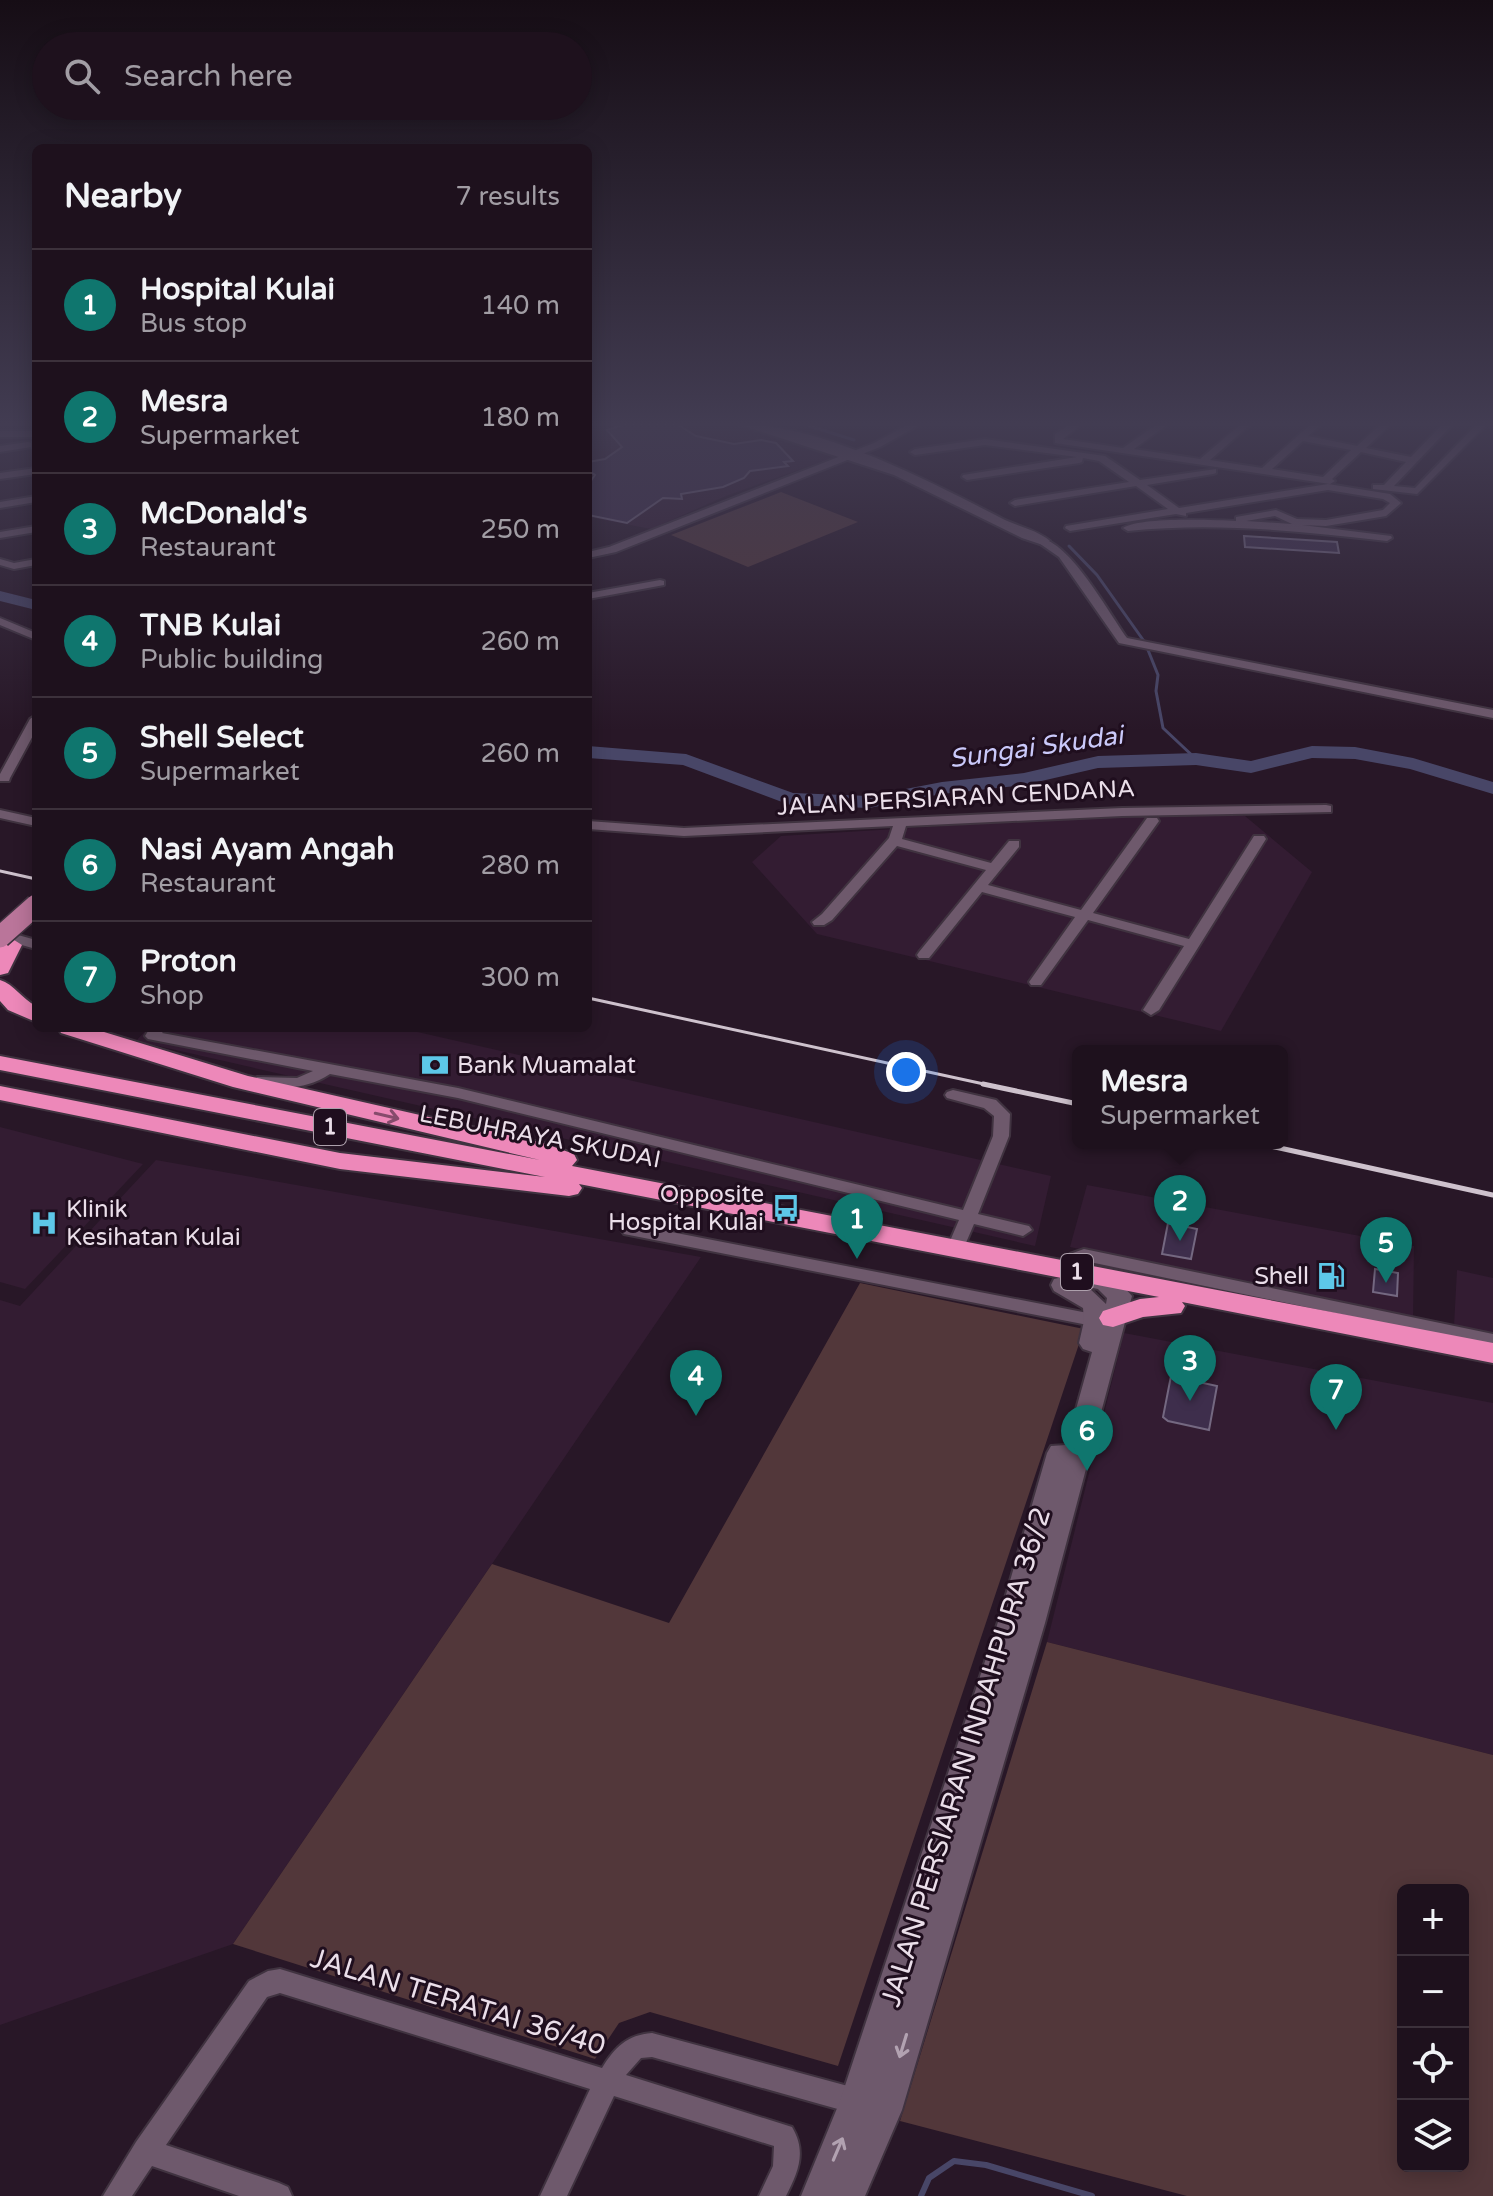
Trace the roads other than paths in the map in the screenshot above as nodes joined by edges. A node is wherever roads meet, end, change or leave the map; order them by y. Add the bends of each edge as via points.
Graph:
1 (672, 526) edge
2 (1003, 526) edge
3 (1080, 526) edge
4 (1157, 526) edge
5 (1290, 526) edge
6 (1070, 528) dead end
7 (32, 530) edge
8 (0, 535) edge
9 (1387, 538) dead end
10 (1043, 541) junction
11 (592, 554) edge
12 (0, 562) edge
13 (32, 563) edge
14 (660, 583) dead end
15 (592, 595) edge
16 (0, 621) edge
17 (32, 635) edge
18 (1493, 714) edge
19 (32, 726) edge
20 (1, 782) edge
21 (1326, 809) dead end
22 (0, 814) edge
23 (32, 821) edge
24 (1152, 821) dead end
25 (900, 822) junction
26 (592, 825) edge
27 (1259, 839) dead end
28 (894, 841) junction
29 (1014, 844) dead end
30 (995, 868) junction
31 (979, 887) junction
32 (32, 909) edge
33 (1084, 916) junction
34 (819, 922) dead end
35 (32, 925) edge
36 (4, 939) edge
37 (32, 943) edge
38 (1192, 944) junction
39 (924, 955) dead end
40 (0, 968) edge
41 (1036, 982) dead end
42 (0, 987) edge
43 (1151, 1010) dead end
44 (32, 1013) edge
45 (80, 1032) edge
46 (156, 1032) edge
47 (172, 1061) junction
48 (0, 1063) edge
49 (327, 1069) junction
50 (0, 1079) edge
51 (0, 1093) edge
52 (953, 1095) dead end
53 (569, 1188) junction
54 (661, 1191) junction
55 (969, 1216) junction
56 (630, 1230) dead end
57 (1023, 1230) dead end
58 (956, 1248) junction
59 (1040, 1265) junction
60 (1068, 1278) junction
61 (1110, 1312) junction
62 (1493, 1340) edge
63 (1493, 1353) edge
64 (1493, 1368) edge
65 (609, 2082) junction
66 (871, 2106) junction
67 (145, 2151) junction
68 (116, 2196) edge
69 (279, 2196) edge
70 (553, 2196) edge
71 (772, 2196) edge
72 (819, 2196) edge
73 (847, 2196) edge

1 - 11 street
2 - 10 street
3 - 6 street
4 - 10 street
5 - 9 street
7 - 8 street
10 - 18 street via 1063,555 1123,641
12 - 13 street
14 - 15 street
16 - 17 street
19 - 20 street
21 - 25 street, JALAN PERSIARAN CENDANA
22 - 23 street
24 - 33 street
25 - 26 street, JALAN PERSIARAN CENDANA via 670,832
25 - 28 street
27 - 38 street
28 - 30 street
28 - 34 street
29 - 30 street
30 - 31 street
31 - 33 street
31 - 39 street
32 - 36 main road, bridge
33 - 38 street
33 - 41 street
35 - 36 main road
36 - 37 street via 14,936
36 - 40 highway
38 - 43 street
42 - 44 highway
45 - 47 highway
46 - 49 street via 153,1036
47 - 49 street via 283,1085 310,1081
47 -> 54 highway via 534,1149
48 - 54 highway, LEBUHRAYA SKUDAI / 1
49 - 55 street via 458,1093
50 - 53 highway, 1
51 - 53 highway via 340,1161
52 - 55 street via 990,1104 1002,1114 1001,1136
53 - 60 highway, LEBUHRAYA SKUDAI / 1
54 - 58 highway, LEBUHRAYA SKUDAI / 1
55 - 57 street
55 - 58 street
56 - 61 street
58 - 59 highway, LEBUHRAYA SKUDAI / 1
59 - 60 highway, LEBUHRAYA SKUDAI / 1
59 - 61 street via 1106,1283
60 - 61 highway, LEBUHRAYA SKUDAI / 1
60 - 62 street via 1076,1258 1084,1255
60 - 63 highway, LEBUHRAYA SKUDAI / 1
61 - 64 highway, LEBUHRAYA SKUDAI / 1 via 1171,1306
61 - 66 street, JALAN PERSIARAN INDAHPURA 36/2 via 1013,1619
65 - 66 street via 628,2052 652,2045
65 - 67 street, JALAN TERATAI 36/40 via 280,1981 258,1989
65 - 70 street
65 - 71 street, JALAN TERATAI 36/40 via 783,2136 788,2157
72 -> 66 street, JALAN PERSIARAN INDAHPURA 36/2
66 - 73 street, JALAN PERSIARAN INDAHPURA 36/2
67 - 68 street, JALAN TERATAI 36/40
67 - 69 street

